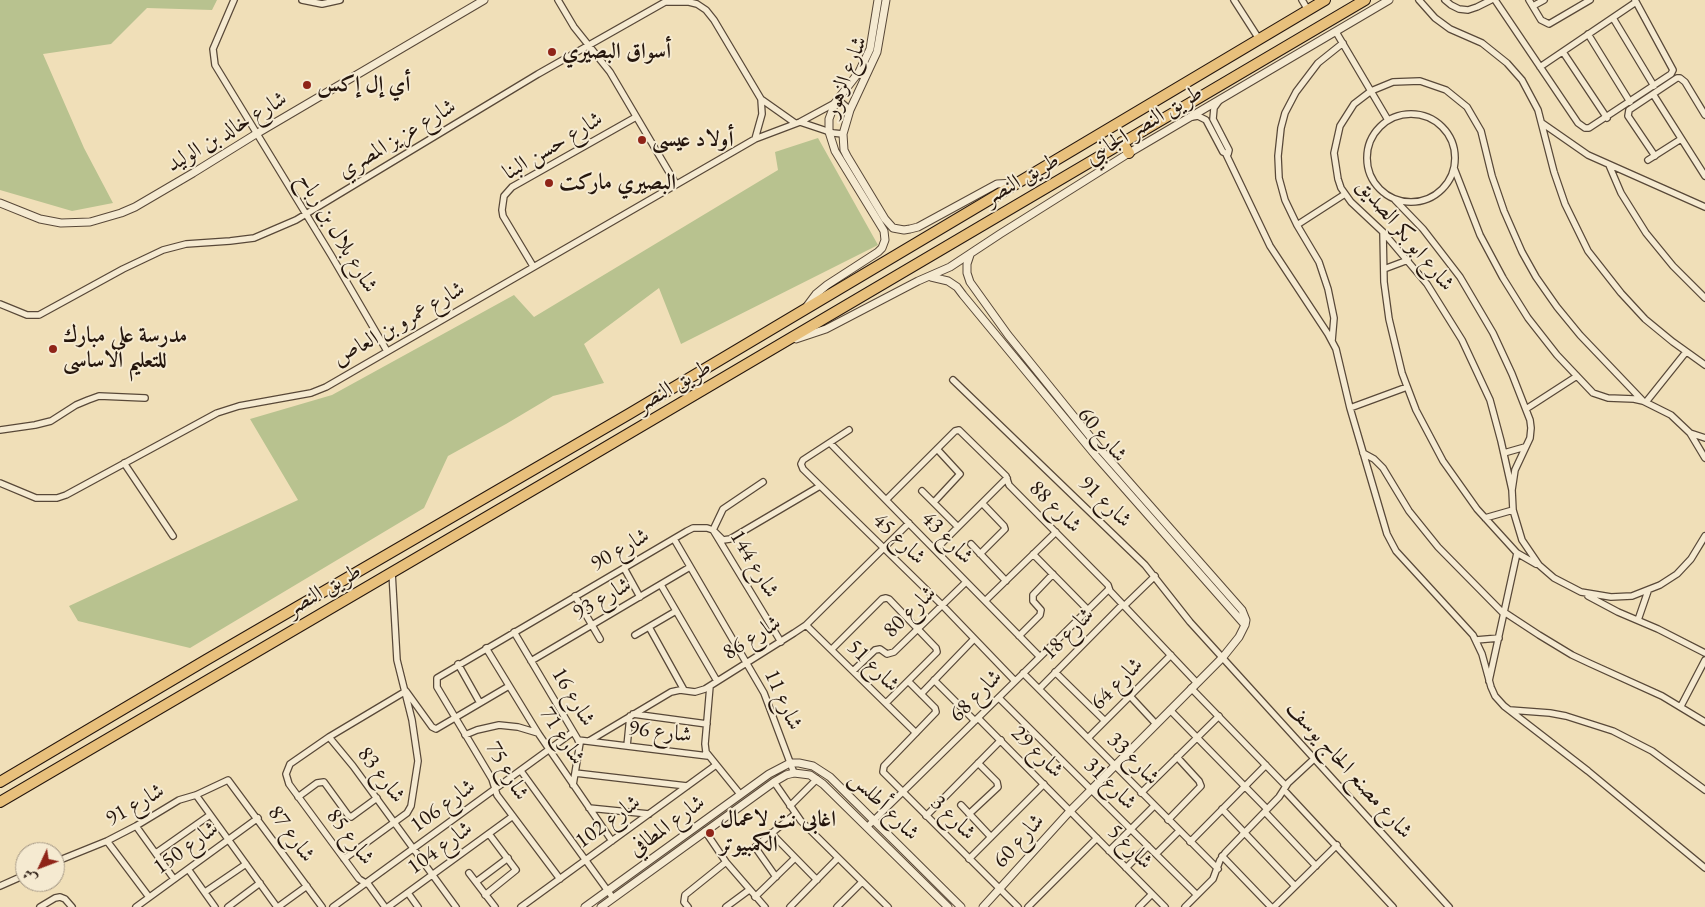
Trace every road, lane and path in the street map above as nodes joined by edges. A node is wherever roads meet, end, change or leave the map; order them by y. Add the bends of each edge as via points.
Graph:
1 (234, 0) edge
2 (302, 0) edge
3 (340, 0) edge
4 (484, 0) edge
5 (558, 0) edge
6 (878, 0) edge
7 (886, 0) edge
8 (1234, 0) edge
9 (1302, 0) edge
10 (1326, 0) edge
11 (1365, 0) edge
12 (1389, 0) edge
13 (1419, 0) edge
14 (1445, 0) edge
15 (1491, 0) edge
16 (1495, 0) edge
17 (1529, 0) edge
18 (1544, 0) edge
19 (1590, 0) edge
20 (1636, 1) edge
21 (1533, 6) junction
22 (1308, 10) junction
23 (1613, 18) junction
24 (1336, 32) junction
25 (1588, 34) junction
26 (1259, 39) junction
27 (1343, 44) junction
28 (589, 46) junction
29 (1562, 52) junction
30 (1540, 67) junction
31 (1654, 86) junction
32 (1371, 91) junction
33 (1653, 94) junction
34 (761, 99) junction
35 (1218, 101) junction
36 (1630, 102) junction
37 (835, 104) junction
38 (850, 110) junction
39 (1705, 114) edge
40 (636, 117) junction
41 (1190, 117) junction
42 (1606, 118) junction
43 (1388, 120) junction
44 (1211, 121) junction
45 (798, 123) junction
46 (1542, 123) junction
47 (829, 132) junction
48 (256, 134) junction
49 (843, 134) junction
50 (755, 139) junction
51 (1681, 139) junction
52 (1122, 142) junction
53 (1129, 153) junction
54 (1655, 156) junction
55 (1648, 160) dead end
56 (1705, 162) edge
57 (1609, 165) junction
58 (1699, 166) junction
59 (1454, 168) junction
60 (1705, 176) edge
61 (1016, 183) junction
62 (676, 184) junction
63 (1345, 194) junction
64 (1395, 200) junction
65 (0, 203) edge
66 (1705, 207) edge
67 (306, 214) junction
68 (1297, 225) junction
69 (1383, 232) junction
70 (970, 254) junction
71 (1408, 260) junction
72 (533, 266) junction
73 (1384, 269) junction
74 (928, 277) junction
75 (1705, 298) edge
76 (0, 304) edge
77 (806, 307) junction
78 (1008, 335) junction
79 (1002, 340) junction
80 (1332, 342) junction
81 (784, 343) junction
82 (387, 351) junction
83 (1686, 352) junction
84 (1705, 364) edge
85 (1577, 376) junction
86 (953, 380) dead end
87 (1407, 387) junction
88 (145, 398) dead end
89 (1645, 402) junction
90 (1350, 408) junction
91 (1526, 409) junction
92 (0, 430) edge
93 (849, 430) dead end
94 (1690, 434) junction
95 (1705, 438) edge
96 (830, 443) junction
97 (1525, 447) junction
98 (937, 449) junction
99 (564, 451) junction
100 (1363, 453) junction
101 (1504, 453) junction
102 (1705, 458) edge
103 (547, 461) junction
104 (124, 463) junction
105 (572, 468) junction
106 (1115, 472) junction
107 (555, 477) junction
108 (1007, 478) junction
109 (763, 482) dead end
110 (0, 484) edge
111 (820, 486) junction
112 (922, 490) dead end
113 (1512, 490) junction
114 (886, 500) junction
115 (934, 502) junction
116 (982, 503) junction
117 (1513, 510) junction
118 (1485, 518) junction
119 (908, 523) junction
120 (958, 527) junction
121 (713, 530) junction
122 (1056, 532) junction
123 (173, 536) dead end
124 (1705, 536) edge
125 (674, 539) junction
126 (971, 544) dead end
127 (883, 548) junction
128 (935, 550) junction
129 (1517, 553) junction
130 (980, 554) junction
131 (1034, 554) junction
132 (1539, 565) junction
133 (624, 568) junction
134 (690, 568) junction
135 (392, 572) junction
136 (1053, 574) junction
137 (1155, 576) junction
138 (1006, 581) junction
139 (966, 582) junction
140 (661, 585) junction
141 (1109, 589) junction
142 (1648, 591) junction
143 (1581, 592) junction
144 (575, 596) junction
145 (640, 597) junction
146 (985, 601) junction
147 (942, 605) junction
148 (1123, 605) junction
149 (1088, 610) junction
150 (676, 611) junction
151 (1504, 613) junction
152 (1638, 620) junction
153 (592, 625) junction
154 (806, 625) junction
155 (649, 627) junction
156 (918, 629) junction
157 (514, 632) junction
158 (635, 635) dead end
159 (1019, 636) junction
160 (1499, 638) junction
161 (600, 639) dead end
162 (974, 639) junction
163 (1476, 640) junction
164 (781, 642) junction
165 (486, 648) junction
166 (832, 650) junction
167 (1705, 653) edge
168 (1170, 655) junction
169 (1040, 657) junction
170 (1223, 657) junction
171 (206, 660) junction
172 (1705, 660) edge
173 (531, 661) junction
174 (746, 662) junction
175 (458, 664) junction
176 (853, 671) junction
177 (1055, 672) junction
178 (1024, 673) junction
179 (214, 675) junction
180 (439, 676) joint
181 (934, 680) junction
182 (717, 681) junction
183 (908, 681) junction
184 (1015, 681) junction
185 (1489, 682) junction
186 (1194, 685) junction
187 (509, 686) junction
188 (710, 686) junction
189 (1039, 689) junction
190 (684, 690) junction
191 (406, 691) junction
192 (921, 694) junction
193 (1130, 696) junction
194 (999, 698) junction
195 (480, 703) junction
196 (886, 703) junction
197 (1681, 706) junction
198 (1170, 710) junction
199 (1509, 710) junction
200 (631, 715) junction
201 (1219, 716) junction
202 (455, 718) junction
203 (977, 719) junction
204 (1105, 722) junction
205 (1705, 722) edge
206 (707, 724) junction
207 (1156, 724) junction
208 (573, 732) junction
209 (538, 733) junction
210 (916, 733) junction
211 (465, 735) junction
212 (330, 737) junction
213 (1088, 738) junction
214 (1197, 738) junction
215 (578, 740) junction
216 (1001, 740) junction
217 (589, 741) junction
218 (627, 746) junction
219 (549, 750) junction
220 (708, 756) junction
221 (1177, 757) junction
222 (1315, 758) junction
223 (978, 763) junction
224 (790, 764) junction
225 (716, 765) junction
226 (1115, 765) junction
227 (1266, 765) junction
228 (521, 770) junction
229 (575, 773) junction
230 (794, 773) junction
231 (817, 779) junction
232 (0, 782) edge
233 (231, 782) joint
234 (774, 782) junction
235 (1044, 784) junction
236 (573, 786) junction
237 (687, 786) junction
238 (1245, 786) junction
239 (1285, 788) junction
240 (495, 789) junction
241 (1091, 790) junction
242 (1705, 790) edge
243 (903, 792) junction
244 (1141, 793) junction
245 (196, 794) junction
246 (740, 794) junction
247 (298, 797) junction
248 (377, 798) junction
249 (0, 802) edge
250 (961, 805) dead end
251 (790, 806) junction
252 (1154, 806) junction
253 (589, 808) junction
254 (1222, 809) junction
255 (1266, 810) junction
256 (1070, 811) junction
257 (648, 814) junction
258 (795, 814) junction
259 (969, 814) junction
260 (210, 815) junction
261 (513, 816) junction
262 (926, 816) junction
263 (258, 818) junction
264 (1168, 820) junction
265 (874, 821) junction
266 (394, 823) junction
267 (136, 826) junction
268 (868, 827) junction
269 (1131, 829) junction
270 (705, 831) junction
271 (1179, 831) junction
272 (1244, 832) junction
273 (771, 833) junction
274 (489, 834) junction
275 (991, 837) junction
276 (1096, 838) junction
277 (229, 839) junction
278 (612, 840) junction
279 (107, 841) junction
280 (1190, 842) junction
281 (1337, 845) junction
282 (1148, 846) junction
283 (413, 849) junction
284 (1110, 850) junction
285 (156, 854) junction
286 (1156, 854) junction
287 (1222, 856) junction
288 (65, 858) edge
289 (508, 858) junction
290 (796, 858) junction
291 (838, 858) junction
292 (344, 859) junction
293 (970, 859) junction
294 (586, 860) junction
295 (726, 862) junction
296 (246, 864) junction
297 (1316, 866) junction
298 (1126, 868) junction
299 (1705, 868) edge
300 (188, 869) junction
301 (1218, 869) junction
302 (469, 873) dead end
303 (432, 874) junction
304 (776, 877) junction
305 (15, 879) edge
306 (174, 879) junction
307 (560, 879) junction
308 (817, 880) junction
309 (476, 882) junction
310 (862, 882) junction
311 (260, 883) junction
312 (366, 883) junction
313 (0, 886) edge
314 (307, 886) junction
315 (1295, 886) junction
316 (1000, 889) junction
317 (749, 890) junction
318 (608, 891) junction
319 (205, 892) junction
320 (408, 893) junction
321 (485, 894) junction
322 (1152, 894) junction
323 (1197, 895) junction
324 (149, 897) junction
325 (755, 897) junction
326 (613, 898) junction
327 (70, 904) edge
328 (761, 906) edge
329 (1448, 906) edge
330 (40, 907) edge
331 (136, 907) edge
332 (215, 907) edge
333 (228, 907) edge
334 (277, 907) edge
335 (322, 907) edge
336 (333, 907) edge
337 (386, 907) edge
338 (418, 907) edge
339 (456, 907) edge
340 (495, 907) edge
341 (521, 907) edge
342 (585, 907) edge
343 (601, 907) edge
344 (688, 907) edge
345 (726, 907) edge
346 (790, 907) edge
347 (837, 907) edge
348 (888, 907) edge
349 (948, 907) edge
350 (961, 907) edge
351 (983, 907) edge
352 (1018, 907) edge
353 (1028, 907) edge
354 (1139, 907) edge
355 (1165, 907) edge
356 (1185, 907) edge
357 (1272, 907) edge
358 (1393, 907) edge

1 - 48 street, شارع بلال بن رباح via 215,42 213,60
2 - 3 street via 322,4
4 - 48 street, شارع خالد بن الوليد
5 - 28 street
6 - 37 street, شارع الزهور via 866,60
7 - 38 street, شارع الزهور via 877,52
8 - 26 street
9 - 22 street
10 - 22 highway, طريق النصر
11 - 52 highway, طريق النصر
12 - 24 street, طريق النصر الجانبي
13 - 46 street via 1443,25 1482,43 1507,63 1528,89
14 - 15 street via 1459,9 1468,10
16 - 30 street
17 - 21 street
18 - 21 street
19 - 21 street via 1549,24 1543,22
20 - 23 street
20 - 31 street via 1673,68
22 - 26 highway, طريق النصر
23 - 25 street
23 - 31 street
24 - 27 street
24 - 35 street, طريق النصر الجانبي
25 - 29 street
25 - 36 street
26 - 61 highway, طريق النصر
27 - 32 street
27 - 68 street via 1323,59 1302,82 1287,108 1281,128 1280,178 1285,200
28 - 34 street, شارع عزيز المصري via 658,5 672,1 697,4 714,20
28 - 40 street via 610,72
28 - 67 street, شارع عزيز المصري
29 - 30 street
29 - 42 street
30 - 42 street via 1581,126 1593,127
31 - 36 street
32 - 43 street
32 - 63 street, شارع ابو بكر الصديق via 1354,104 1337,135 1334,162
32 - 89 street, شارع ابو بكر الصديق via 1393,82 1420,81 1446,90 1467,107 1481,131 1504,211 1536,277 1580,336
33 - 39 street via 1680,78
33 - 51 street
33 - 54 street via 1627,113
34 - 45 street, شارع عزيز المصري
34 - 50 street via 762,114
35 - 41 street, طريق النصر الجانبي
35 - 44 street
36 - 42 street
37 - 38 street via 842,103
37 - 45 street, شارع عمرو بن العاص
37 - 47 street, شارع الزهور via 829,119
38 - 49 street, شارع الزهور
40 - 62 street
40 - 72 street, شارع حسن البنا via 512,187 504,196 503,216
41 - 44 street
41 - 53 street, طريق النصر الجانبي
43 - 59 street via 1414,114 1439,124 1454,148
43 - 64 street via 1370,140 1366,159 1374,184
44 - 80 street via 1270,246
45 - 47 street
45 - 50 street, شارع عمرو بن العاص
46 - 57 street via 1588,155
46 - 83 street via 1559,188 1588,251 1633,306
47 - 49 street
47 - 77 street, شارع الزهور via 835,151 884,231 885,240 878,252 827,285
48 - 65 street, شارع خالد بن الوليد via 135,207 110,217 90,222 61,222 40,219
48 - 67 street, شارع بلال بن رباح
49 - 61 street, شارع الزهور via 844,150 850,162 885,219 898,230 918,227 997,184
50 - 62 street, شارع عمرو بن العاص
51 - 54 street
51 - 58 street
52 - 53 highway
52 - 81 highway, طريق النصر
53 - 70 street, طريق النصر الجانبي
54 - 55 street
56 - 58 street
57 - 66 street
57 - 75 street via 1620,193 1646,233
58 - 60 street
59 - 64 street via 1449,181 1435,196 1415,203
59 - 85 street via 1477,228 1503,278 1542,337
61 - 77 highway, طريق النصر
62 - 72 street, شارع عمرو بن العاص
63 - 68 street
63 - 69 street, شارع ابو بكر الصديق
64 - 91 street via 1436,244 1471,293 1503,353
67 - 76 street, شارع عزيز المصري via 254,238 186,244 163,250 39,315 27,315
67 - 82 street, شارع بلال بن رباح
68 - 80 street via 1324,275 1334,318
69 - 71 street, شارع ابو بكر الصديق
69 - 73 street
70 - 74 street, طريق النصر الجانبي
70 - 78 street, شارع 60 via 967,273 970,282
71 - 73 street
71 - 101 street, شارع ابو بكر الصديق via 1440,302 1472,360 1490,400
72 - 82 street, شارع عمرو بن العاص
73 - 87 street via 1389,319
74 - 79 street, شارع 60 via 957,287
74 - 81 street, طريق النصر الجانبي via 826,329
77 - 99 highway, طريق النصر
78 - 79 street
78 - 106 street, شارع 60
79 - 106 street, شارع 60
80 - 90 street
81 - 105 highway, طريق النصر
82 - 104 street, شارع عمرو بن العاص via 311,394 239,406 217,413
83 - 84 street
83 - 89 street
85 - 89 street via 1598,395
85 - 91 street
86 - 137 street, شارع 91
87 - 90 street
87 - 118 street via 1434,444
88 - 92 street via 99,396 76,405 51,422
89 - 94 street via 1671,415
90 - 100 street
91 - 97 street via 1531,428
93 - 96 street, شارع 45
94 - 95 street
94 - 102 street
96 - 111 street, شارع 45 via 802,462 803,469
96 - 114 street, شارع 43
97 - 101 street
97 - 113 street via 1515,470
98 - 108 street, شارع 88 via 959,430
98 - 114 street, شارع 88
98 - 115 street via 960,474
99 - 103 highway, طريق النصر
99 - 105 highway via 564,462
100 - 151 street via 1384,468 1409,511 1438,547
100 - 163 street via 1392,544
101 - 113 street, شارع ابو بكر الصديق
103 - 107 highway via 555,467
103 - 171 highway, طريق النصر
104 - 110 street, شارع عمرو بن العاص via 56,498 36,498
104 - 123 street
105 - 107 highway, طريق النصر
106 - 170 street, شارع 60 via 1245,615 1245,625 1239,637
107 - 135 highway, طريق النصر
108 - 116 street
108 - 122 street, شارع 88 via 1009,485
109 - 121 street via 723,509
111 - 121 street, شارع 90 via 730,539 723,540
111 - 127 street, شارع 45
112 - 115 street
113 - 117 street
114 - 119 street, شارع 43
115 - 120 street
116 - 120 street
116 - 130 street via 1005,529
117 - 118 street
117 - 132 street via 1522,540
118 - 129 street
119 - 127 street, شارع 86
119 - 128 street, شارع 43
120 - 128 street
121 - 125 street, شارع 90 via 693,528
121 - 164 street, شارع 144
122 - 131 street
122 - 141 street, شارع 88
124 - 142 street via 1685,567
125 - 133 street, شارع 90
125 - 134 street, شارع 11
126 - 130 street
127 - 147 street, شارع 45
127 - 154 street, شارع 86
128 - 139 street, شارع 43
129 - 132 street
129 - 151 street
130 - 138 street
131 - 136 street
131 - 138 street
132 - 143 street via 1554,578
133 - 144 street, شارع 90
133 - 145 street
134 - 140 street, شارع 93
134 - 174 street, شارع 11
135 - 179 highway, طريق النصر
135 - 191 street via 395,642
136 - 149 street
136 - 159 street via 1033,595 1041,610 1040,615
137 - 148 street, شارع 18
137 - 170 street, شارع 91 via 1190,622
138 - 146 street
139 - 146 street, شارع 43
139 - 147 street, شارع 80
140 - 145 street, شارع 93
140 - 150 street
141 - 148 street, شارع 88
141 - 149 street, شارع 68
142 - 143 street via 1611,597
142 - 152 street
143 - 152 street
144 - 153 street
144 - 157 street, شارع 90
145 - 153 street, شارع 93
146 - 159 street, شارع 43
147 - 156 street, شارع 80
147 - 162 street, شارع 45
148 - 168 street, شارع 88
148 - 177 street, شارع 18
149 - 169 street, شارع 68
150 - 155 street
150 - 182 street
151 - 160 street
151 - 197 street via 1589,664
152 - 167 street
153 - 161 street
153 - 173 street, شارع 93
154 - 164 street, شارع 86
154 - 166 street, شارع 51
155 - 158 street
155 - 190 street
156 - 166 street via 889,599 884,598
156 - 176 street, شارع 80 via 892,654 875,650
156 - 183 street via 937,652
157 - 165 street, شارع 90
157 - 173 street, شارع 16
159 - 169 street, شارع 43
160 - 163 street
160 - 185 street
162 - 181 street
162 - 184 street, شارع 45
163 - 185 street
164 - 174 street, شارع 86
165 - 175 street, شارع 90
165 - 187 street, شارع 71
166 - 176 street, شارع 51
168 - 186 street, شارع 88
168 - 193 street, شارع 64
169 - 178 street, شارع 68
170 - 186 street, شارع 60
170 - 222 street, شارع مصنع الحاج يوسف
171 - 179 highway
171 - 232 highway, طريق النصر
172 - 197 street
173 - 208 street, شارع 16
174 - 182 street, شارع 86
174 - 224 street, شارع 11 via 766,697
175 - 180 street, شارع 90
175 - 195 street
176 - 196 street, شارع 51
177 - 189 street, شارع 18
177 - 204 street
178 - 184 street, شارع 68
178 - 189 street, شارع 33
179 - 249 highway, طريق النصر
180 - 202 street, شارع 75 via 436,684
181 - 192 street
181 - 203 street, شارع 29
182 - 188 street, شارع 86
183 - 192 street
183 - 196 street
184 - 194 street, شارع 68
185 - 199 street via 1495,696
186 - 198 street, شارع 60
186 - 201 street, شارع 88
187 - 195 street
187 - 209 street, شارع 71
188 - 190 street, شارع 86 via 700,691
188 - 206 street
189 - 213 street, شارع 33
190 - 200 street, شارع 86 via 671,692
191 - 202 street via 434,729
191 - 212 street
191 - 266 street via 418,761 411,806
192 - 210 street via 936,711
193 - 204 street, شارع 64
193 - 207 street
194 - 203 street, شارع 68
194 - 241 street, شارع 31
195 - 202 street
196 - 210 street, شارع 51
197 - 205 street
198 - 207 street, شارع 60
198 - 214 street
199 - 242 street via 1566,716 1613,731 1652,751
199 - 299 street
200 - 206 street
200 - 217 street, شارع 86
200 - 218 street
201 - 214 street
201 - 227 street, شارع 88
202 - 211 street, شارع 75
203 - 216 street, شارع 29
203 - 243 street, شارع 68
204 - 213 street, شارع 64
206 - 220 street via 705,744
207 - 226 street, شارع 60
208 - 215 street, شارع 16
208 - 219 street, شارع 106
209 - 211 street via 499,725
209 - 219 street, شارع 71
210 - 243 street, شارع 3 via 882,769
211 - 240 street, شارع 75
212 - 247 street, شارع 85 via 290,764 286,774
212 - 248 street, شارع 83
213 - 226 street, شارع 33
214 - 221 street
214 - 238 street
215 - 217 street, شارع 96
215 - 229 street, شارع 16
216 - 223 street
216 - 235 street, شارع 29
217 - 218 street, شارع 96
218 - 220 street, شارع 96
219 - 228 street, شارع 106
219 - 236 street, شارع 71
220 - 225 street
221 - 244 street
221 - 264 street via 1201,786
222 - 239 street
222 - 329 street, شارع مصنع الحاج يوسف
223 - 259 street via 998,787
223 - 262 street
224 - 230 street, شارع 11
224 - 246 street, شارع المطافي
224 - 265 street, شارع أطلس via 804,764 820,770
225 - 237 street, شارع 102
225 - 246 street
226 - 241 street, شارع 60
226 - 244 street, شارع 33
227 - 238 street
227 - 239 street, شارع 88
228 - 240 street, شارع 106
228 - 294 street
229 - 236 street, شارع 16
229 - 237 street
230 - 231 street, شارع أطلس
230 - 234 street
231 - 251 street
231 - 268 street, شارع أطلس
233 - 245 street, شارع 91 via 226,780
233 - 263 street, شارع 87
234 - 251 street
234 - 270 street, شارع المطافي
235 - 256 street, شارع 29
235 - 275 street
236 - 253 street, شارع 71
237 - 257 street, شارع 102
238 - 254 street
238 - 255 street
239 - 255 street
239 - 281 street, شارع 88
240 - 261 street, شارع 75
240 - 283 street, شارع 106
241 - 256 street, شارع 60
241 - 269 street, شارع 31
243 - 262 street, شارع 3
243 - 265 street, شارع 68
244 - 252 street, شارع 33
245 - 260 street
245 - 267 street, شارع 91 via 179,800
246 - 318 street, شارع المطافي
247 - 248 street via 317,783 324,782 351,817
247 - 292 street, شارع 85
248 - 266 street, شارع 83
250 - 259 street
251 - 258 street
252 - 264 street, شارع 33
252 - 269 street
253 - 257 street
253 - 278 street, شارع 71
254 - 272 street
254 - 280 street
255 - 272 street
255 - 297 street
256 - 276 street, شارع 5
256 - 316 street, شارع 60
257 - 278 street, شارع 102
258 - 273 street
258 - 291 street
259 - 275 street
260 - 277 street
260 - 285 street
261 - 274 street, شارع 104
261 - 307 street, شارع 75
262 - 293 street, شارع 3
263 - 277 street, شارع 150
263 - 314 street, شارع 87
264 - 271 street, شارع 33
265 - 268 street, شارع 68
265 - 350 street, شارع أطلس
266 - 283 street, شارع 83
266 - 292 street
267 - 279 street, شارع 91
267 - 285 street
268 - 349 street, شارع أطلس
269 - 282 street, شارع 31
269 - 284 street
270 - 295 street
270 - 326 street, شارع المطافي
271 - 280 street, شارع 33
271 - 286 street
272 - 287 street
272 - 315 street
273 - 290 street
273 - 304 street via 755,848
274 - 289 street
274 - 303 street, شارع 104
275 - 293 street
276 - 284 street, شارع 5
276 - 353 street
277 - 296 street
277 - 300 street, شارع 150
278 - 294 street, شارع 102
279 - 288 street, شارع 91
279 - 324 street
280 - 301 street, شارع 33
281 - 297 street
281 - 358 street, شارع 88
282 - 286 street, شارع 31
282 - 298 street
283 - 303 street, شارع 83
283 - 312 street, شارع 106
284 - 298 street, شارع 5
285 - 306 street
286 - 323 street, شارع 31
287 - 301 street
287 - 357 street
289 - 309 street
289 - 321 street via 516,872
290 - 304 street
290 - 308 street
291 - 308 street
291 - 310 street
292 - 312 street, شارع 85
293 - 316 street, شارع 3
294 - 307 street, شارع 102
294 - 318 street
295 - 317 street
295 - 344 street via 685,895 684,902
296 - 311 street
296 - 319 street
297 - 315 street
298 - 322 street, شارع 5
300 - 306 street, شارع 150
300 - 319 street
301 - 323 street
302 - 309 street
303 - 320 street, شارع 104
303 - 339 street, شارع 83
304 - 325 street
305 - 313 street
306 - 324 street, شارع 150
307 - 341 street, شارع 102
308 - 346 street
309 - 321 street
310 - 347 street
310 - 348 street
311 - 333 street
311 - 334 street
312 - 336 street, شارع 106
312 - 337 street, شارع 85
314 - 334 street
314 - 335 street, شارع 87
315 - 357 street
316 - 351 street, شارع 60
316 - 352 street, شارع 3
317 - 325 street
317 - 345 street
318 - 326 street
318 - 342 street, شارع المطافي
319 - 332 street
320 - 337 street, شارع 104
320 - 338 street
321 - 340 street
322 - 354 street
322 - 355 street, شارع 5
323 - 356 street
324 - 331 street, شارع 150
325 - 328 street
326 - 343 street, شارع المطافي
327 - 330 street via 64,898 55,898

